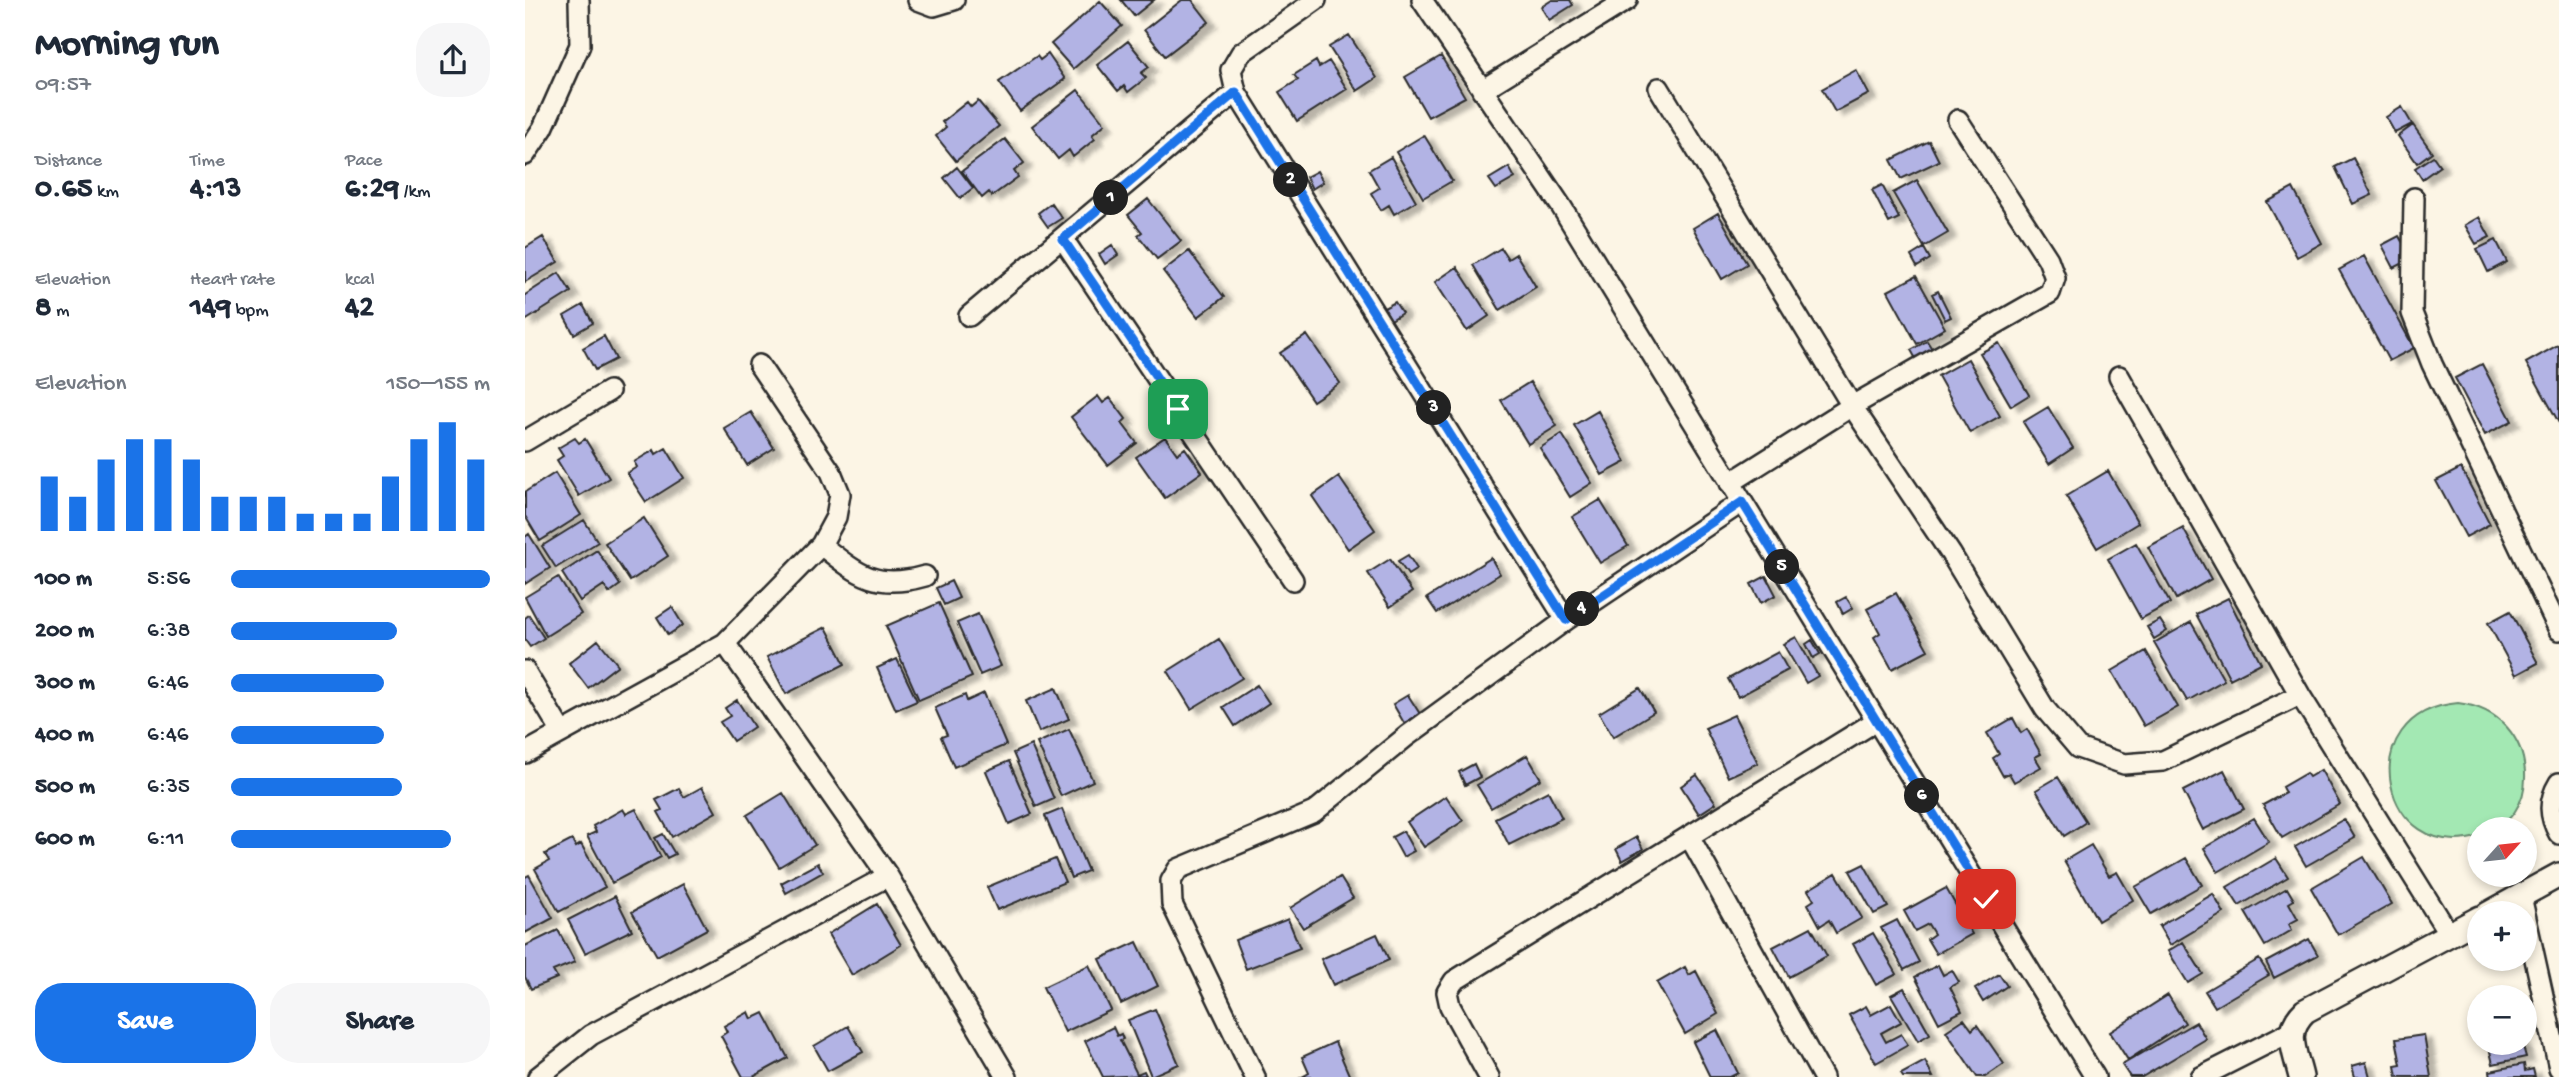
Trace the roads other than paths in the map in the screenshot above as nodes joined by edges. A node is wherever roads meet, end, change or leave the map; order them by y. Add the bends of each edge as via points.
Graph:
1 (579, 0) edge
2 (918, 0) edge
3 (954, 0) edge
4 (1316, 0) edge
5 (1422, 0) edge
6 (1627, 0) edge
7 (1659, 88) dead end
8 (1482, 90) junction
9 (1236, 92) junction
10 (1958, 120) dead end
11 (525, 155) edge
12 (2414, 198) dead end
13 (1063, 239) junction
14 (969, 316) dead end
15 (759, 365) dead end
16 (2119, 376) dead end
17 (609, 391) dead end
18 (1852, 406) junction
19 (525, 441) edge
20 (1730, 482) junction
21 (1742, 502) junction
22 (821, 545) junction
23 (925, 576) dead end
24 (1293, 580) dead end
25 (1566, 620) junction
26 (2559, 630) edge
27 (725, 643) junction
28 (525, 671) edge
29 (2300, 695) junction
30 (1876, 721) junction
31 (561, 731) junction
32 (525, 753) edge
33 (2559, 783) edge
34 (2559, 834) edge
35 (1689, 836) junction
36 (2559, 875) edge
37 (888, 876) junction
38 (2521, 896) junction
39 (2512, 901) edge
40 (2467, 925) edge
41 (2449, 934) junction
42 (2290, 1031) junction
43 (2559, 1068) edge
44 (538, 1077) edge
45 (1007, 1077) edge
46 (1255, 1077) edge
47 (1489, 1077) edge
48 (1823, 1077) edge
49 (2095, 1077) edge
50 (2201, 1077) edge
51 (2301, 1077) edge

1 - 11 street via 580,45 543,128
2 - 3 street via 934,6
4 - 9 street via 1241,53 1231,71
5 - 8 street
6 - 8 street
7 - 18 street
8 - 20 street via 1561,206
9 - 13 street
9 - 25 street
10 - 18 street via 2049,259 2055,278 2050,293
12 - 26 street via 2412,313 2432,365
13 - 14 street
13 - 24 street
15 - 22 street via 841,494 836,517
16 - 29 street
17 - 19 street
18 - 20 street
18 - 29 street via 1951,554 2045,709 2078,748 2125,764 2163,761
20 - 21 street
21 - 25 street
21 - 30 street
22 - 23 street via 868,579 901,583
22 - 27 street
25 - 46 street via 1314,812 1178,869 1171,881 1171,904
27 - 31 street
27 - 37 street
28 - 31 street
29 - 41 street
30 - 35 street
30 - 49 street
31 - 32 street
33 - 34 street via 2552,796 2551,818
35 - 47 street via 1454,981 1447,992 1450,1006
35 - 48 street
36 - 38 street
37 - 44 street via 591,1035
37 - 45 street
38 - 39 street
38 - 43 street
40 - 41 street
41 - 42 street via 2305,1011
42 - 50 street
42 - 51 street

